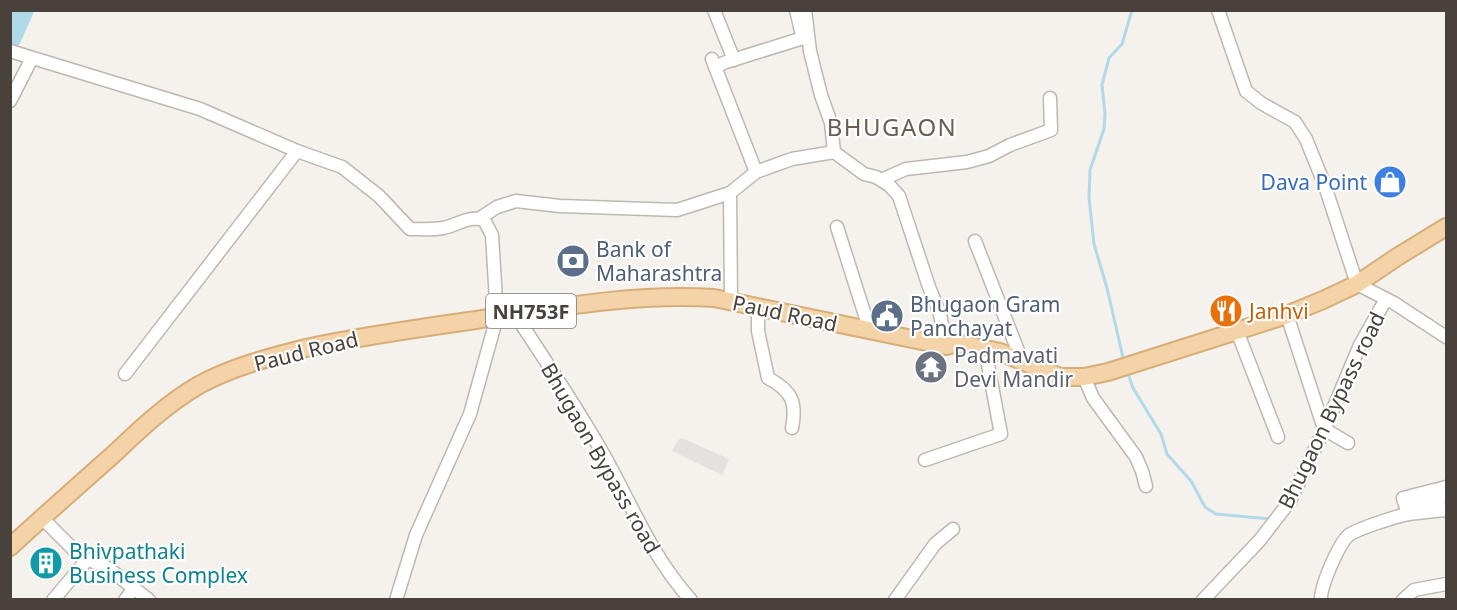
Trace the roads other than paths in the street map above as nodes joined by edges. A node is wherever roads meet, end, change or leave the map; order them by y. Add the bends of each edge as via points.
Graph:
1 (714, 10) edge
2 (796, 10) edge
3 (805, 10) edge
4 (1218, 10) edge
5 (10, 51) edge
6 (29, 57) junction
7 (734, 60) junction
8 (1050, 98) dead end
9 (10, 101) edge
10 (297, 151) junction
11 (834, 152) junction
12 (756, 172) junction
13 (881, 180) junction
14 (730, 193) junction
15 (480, 219) junction
16 (837, 227) dead end
17 (1446, 227) edge
18 (975, 241) dead end
19 (1357, 284) junction
20 (1386, 299) junction
21 (731, 302) junction
22 (758, 307) junction
23 (514, 314) junction
24 (1287, 315) junction
25 (496, 317) junction
26 (870, 331) junction
27 (1237, 331) junction
28 (1446, 337) edge
29 (946, 346) junction
30 (985, 349) junction
31 (1022, 361) junction
32 (125, 374) dead end
33 (1084, 377) junction
34 (792, 428) dead end
35 (1324, 429) junction
36 (1278, 437) dead end
37 (1348, 443) dead end
38 (925, 460) dead end
39 (1146, 486) dead end
40 (1446, 487) edge
41 (1446, 496) edge
42 (1405, 506) junction
43 (1446, 511) edge
44 (42, 518) junction
45 (953, 529) dead end
46 (10, 547) edge
47 (87, 560) junction
48 (1446, 584) edge
49 (134, 588) junction
50 (53, 600) edge
51 (125, 600) edge
52 (149, 600) edge
53 (396, 600) edge
54 (691, 600) edge
55 (895, 600) edge
56 (1203, 600) edge
57 (1321, 600) edge
58 (1403, 600) edge

1 - 7 street
2 - 7 street via 800,39
3 - 11 street via 810,51 831,123
4 - 19 street via 1246,91 1295,122 1306,139
5 - 6 street
6 - 9 street
6 - 10 street via 200,109
7 - 12 street via 714,63
8 - 13 street via 1051,130 988,156 906,169
10 - 15 street via 342,167 379,196 410,228 425,230 474,217
10 - 32 street
11 - 12 street via 792,159
11 - 13 street via 864,174
12 - 14 street
13 - 29 street via 899,195 940,314
14 - 15 street via 677,210 516,201 497,207
14 - 21 street
15 - 25 street via 492,235
16 - 26 street
17 - 19 main road, Paud Road / NH753F
18 - 31 street
19 - 20 street
19 - 24 main road, Paud Road / NH753F
20 - 28 street
20 - 35 street, Bhugaon Bypass road via 1360,345
21 - 22 main road, Paud Road / NH753F
21 - 23 main road, Paud Road / NH753F via 681,296
22 - 26 main road, Paud Road / NH753F
22 - 34 street via 758,331 768,378 784,387 796,409
23 - 25 main road, Paud Road / NH753F
23 - 54 street, Bhugaon Bypass road via 601,449 651,546
24 - 27 main road, Paud Road / NH753F
24 - 35 street
25 - 44 main road, Paud Road / NH753F via 361,336 279,355 200,384 170,404
25 - 53 street via 470,414 416,535
26 - 29 main road, Paud Road / NH753F
27 - 33 main road, Paud Road / NH753F
27 - 36 street
29 - 30 main road, Paud Road / NH753F via 957,343
30 - 31 main road, Paud Road / NH753F
30 - 38 street via 1001,434
31 - 33 main road, Paud Road / NH753F via 1060,377
33 - 39 street via 1093,398 1136,457
35 - 37 street
35 - 56 street, Bhugaon Bypass road via 1290,501 1260,540
40 - 42 street
41 - 42 street
42 - 43 street
42 - 57 street via 1348,535 1331,563
44 - 46 main road, Paud Road / NH753F
44 - 47 street
45 - 55 street via 935,544
47 - 49 street via 108,568
47 - 50 street
48 - 58 street via 1414,590
49 - 51 street
49 - 52 street

